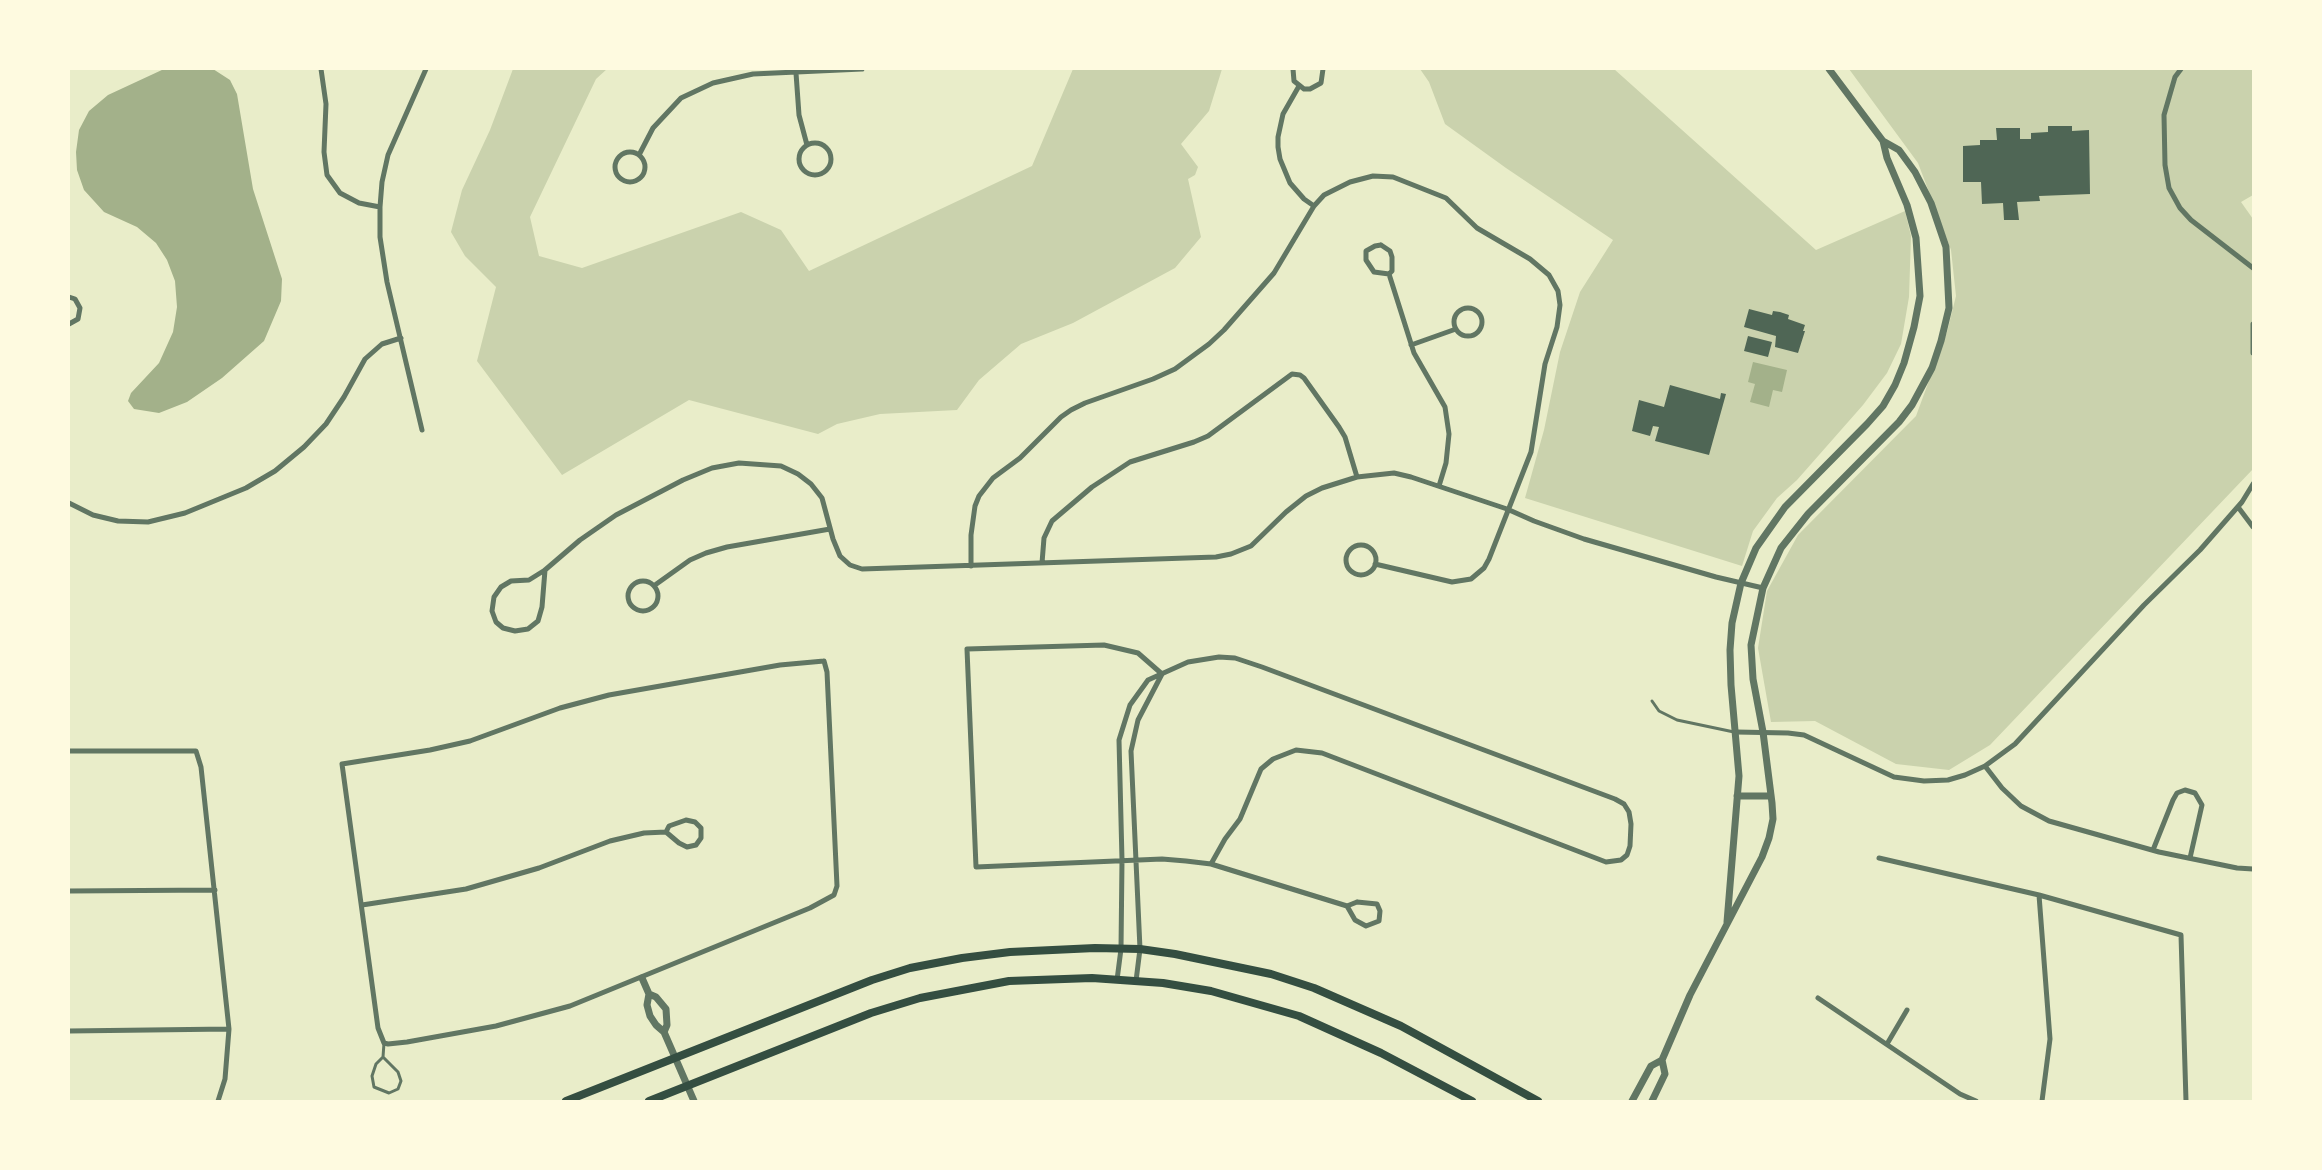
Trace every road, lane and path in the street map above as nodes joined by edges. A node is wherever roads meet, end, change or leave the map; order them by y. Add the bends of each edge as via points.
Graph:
1 (321, 69) edge
2 (426, 69) edge
3 (862, 69) edge
4 (1293, 69) edge
5 (1323, 69) edge
6 (1829, 69) edge
7 (2181, 69) edge
8 (753, 72) edge
9 (796, 73) junction
10 (1299, 86) junction
11 (1883, 141) junction
12 (807, 145) junction
13 (639, 155) junction
14 (1314, 206) junction
15 (380, 207) junction
16 (2253, 268) edge
17 (1389, 274) junction
18 (69, 297) edge
19 (69, 324) edge
20 (2253, 324) edge
21 (1456, 329) junction
22 (401, 338) junction
23 (1411, 345) junction
24 (2253, 353) edge
25 (422, 430) dead end
26 (1357, 477) junction
27 (2253, 484) edge
28 (1439, 486) junction
29 (69, 503) edge
30 (2238, 507) junction
31 (1507, 509) junction
32 (2253, 527) edge
33 (830, 529) junction
34 (1042, 563) junction
35 (1376, 564) junction
36 (971, 566) junction
37 (545, 570) junction
38 (1741, 583) junction
39 (655, 585) junction
40 (1763, 588) junction
41 (1162, 674) junction
42 (1652, 701) dead end
43 (1736, 732) junction
44 (1763, 732) junction
45 (69, 751) edge
46 (1985, 766) junction
47 (1737, 796) junction
48 (1771, 796) junction
49 (666, 832) junction
50 (2153, 850) junction
51 (1879, 858) dead end
52 (2190, 858) junction
53 (1122, 860) junction
54 (1136, 860) junction
55 (1211, 864) junction
56 (2253, 869) edge
57 (215, 890) junction
58 (69, 891) edge
59 (2039, 896) junction
60 (362, 905) junction
61 (1347, 906) junction
62 (1727, 928) junction
63 (1121, 949) junction
64 (1140, 949) junction
65 (642, 978) junction
66 (1118, 980) junction
67 (1136, 981) junction
68 (649, 994) junction
69 (1818, 998) dead end
70 (1907, 1010) dead end
71 (230, 1029) junction
72 (69, 1031) edge
73 (664, 1032) junction
74 (384, 1043) junction
75 (1887, 1044) junction
76 (383, 1057) junction
77 (674, 1057) junction
78 (1662, 1060) junction
79 (687, 1086) junction
80 (218, 1101) edge
81 (566, 1101) edge
82 (649, 1101) edge
83 (694, 1101) edge
84 (1472, 1101) edge
85 (1538, 1101) edge
86 (1632, 1101) edge
87 (1652, 1101) edge
88 (1976, 1101) edge
89 (2042, 1101) edge
90 (2186, 1101) edge

1 - 15 street via 326,104 327,175 340,193 359,203
2 - 15 street via 388,155
3 - 9 street
4 - 10 street
5 - 10 street via 1316,87
6 - 11 street
7 - 16 street via 2164,116 2169,188 2191,220
8 - 9 street
8 - 13 street via 713,83 681,98 653,128
9 - 12 street via 799,115
10 - 14 street via 1280,123 1278,147 1290,183
11 - 38 street via 1916,238 1920,297 1904,363 1883,406 1785,507 1756,548
11 - 40 street via 1899,150 1915,172 1946,247 1949,308 1941,341 1912,405 1808,514 1781,548
12 - 12 street via 800,152 801,168 809,175 824,174 832,161 830,151 817,143
13 - 13 street via 630,152 618,158 616,171 621,179 630,182 642,176 645,167
14 - 31 street via 1329,192 1350,182 1373,176 1394,177 1446,198 1478,228 1549,275 1558,291 1557,327 1545,364 1531,452
14 - 36 street via 1274,273 1209,344 1175,369 1071,410 993,478 975,506
15 - 22 street via 387,282
17 - 17 street via 1393,264 1390,251 1375,246 1366,251 1371,269
17 - 23 street
18 - 19 street via 75,298 80,308 78,319
20 - 24 street
21 - 21 street via 1455,318 1461,310 1471,308 1479,313 1481,328 1474,335 1464,335
21 - 23 street
22 - 25 street
22 - 29 street via 382,344 365,359 326,424 304,447 246,488 185,513 148,522 93,515
23 - 28 street via 1445,407 1448,421 1448,450
26 - 28 street via 1394,474
26 - 34 street via 1306,496 1251,546 1231,554
26 - 34 street via 1339,427 1304,378 1292,374 1208,436 1130,462 1092,487 1052,521 1044,538
27 - 30 street
28 - 31 street
30 - 32 street
30 - 46 street via 2015,744
31 - 35 street via 1489,559 1471,579 1443,581
31 - 38 street via 1584,539
33 - 36 street via 840,556 862,569
33 - 37 street via 822,498 798,474 781,466 739,463 712,468 683,480 616,515
33 - 39 street via 706,553
34 - 36 street
35 - 35 street via 1367,573 1356,573 1347,564 1348,552 1364,545 1374,552
37 - 37 street via 538,621 528,629 503,628 492,611 494,597 501,587 512,581 529,580
38 - 40 street
38 - 43 street via 1730,650
39 - 39 street via 656,605 647,611 632,606 628,596 631,586 640,581
40 - 44 street via 1751,645
41 - 53 street via 1148,680 1137,693 1119,740
41 - 53 street via 1138,653 1104,645 967,649 976,867
41 - 54 street via 1138,720 1132,744
41 - 55 street via 1204,658 1235,658 1615,799 1629,812 1627,855 1606,862 1322,753 1296,750 1272,759 1261,770 1240,819
42 - 43 lane via 1659,711 1677,720
43 - 44 street
43 - 47 street
44 - 46 street via 1804,735 1894,777 1948,780
44 - 48 street
45 - 57 street via 196,751
46 - 50 street via 2021,806 2049,821
47 - 48 street
47 - 62 street
48 - 62 street via 1773,819 1762,857
49 - 49 street via 669,826 691,820 702,833 696,845 687,847
49 - 60 street via 610,840 539,868 466,889
50 - 52 street
50 - 52 street via 2173,800 2185,790 2195,793 2202,805
51 - 59 street
52 - 56 street
53 - 54 street
53 - 63 street
54 - 55 street
54 - 64 street
55 - 61 street
57 - 58 street
57 - 71 street
59 - 89 street via 2050,1039
59 - 90 street via 2181,935
60 - 65 street via 342,765 470,741 560,708 620,692 780,664 824,661 837,886 834,895
60 - 74 street via 378,1028
61 - 61 street via 1358,902 1377,904 1379,921 1361,925
62 - 78 street via 1690,995
63 - 64 main road
63 - 66 street
63 - 77 main road via 1053,948 910,968
64 - 67 street
64 - 85 main road via 1238,966 1314,988 1401,1026
65 - 68 street
65 - 74 street via 528,1019
66 - 67 main road
66 - 79 main road via 1009,981 920,998 871,1013
67 - 84 main road via 1211,991 1299,1016
68 - 73 street via 650,1016
68 - 73 street via 666,1009
69 - 75 street
70 - 75 street
71 - 72 street
71 - 80 street via 225,1079
73 - 77 street
74 - 76 lane
75 - 88 street
76 - 76 lane via 372,1076 374,1087 389,1093 398,1089 401,1081
77 - 79 street
77 - 81 main road
78 - 86 street via 1652,1066
78 - 87 street via 1665,1074
79 - 82 main road
79 - 83 street

